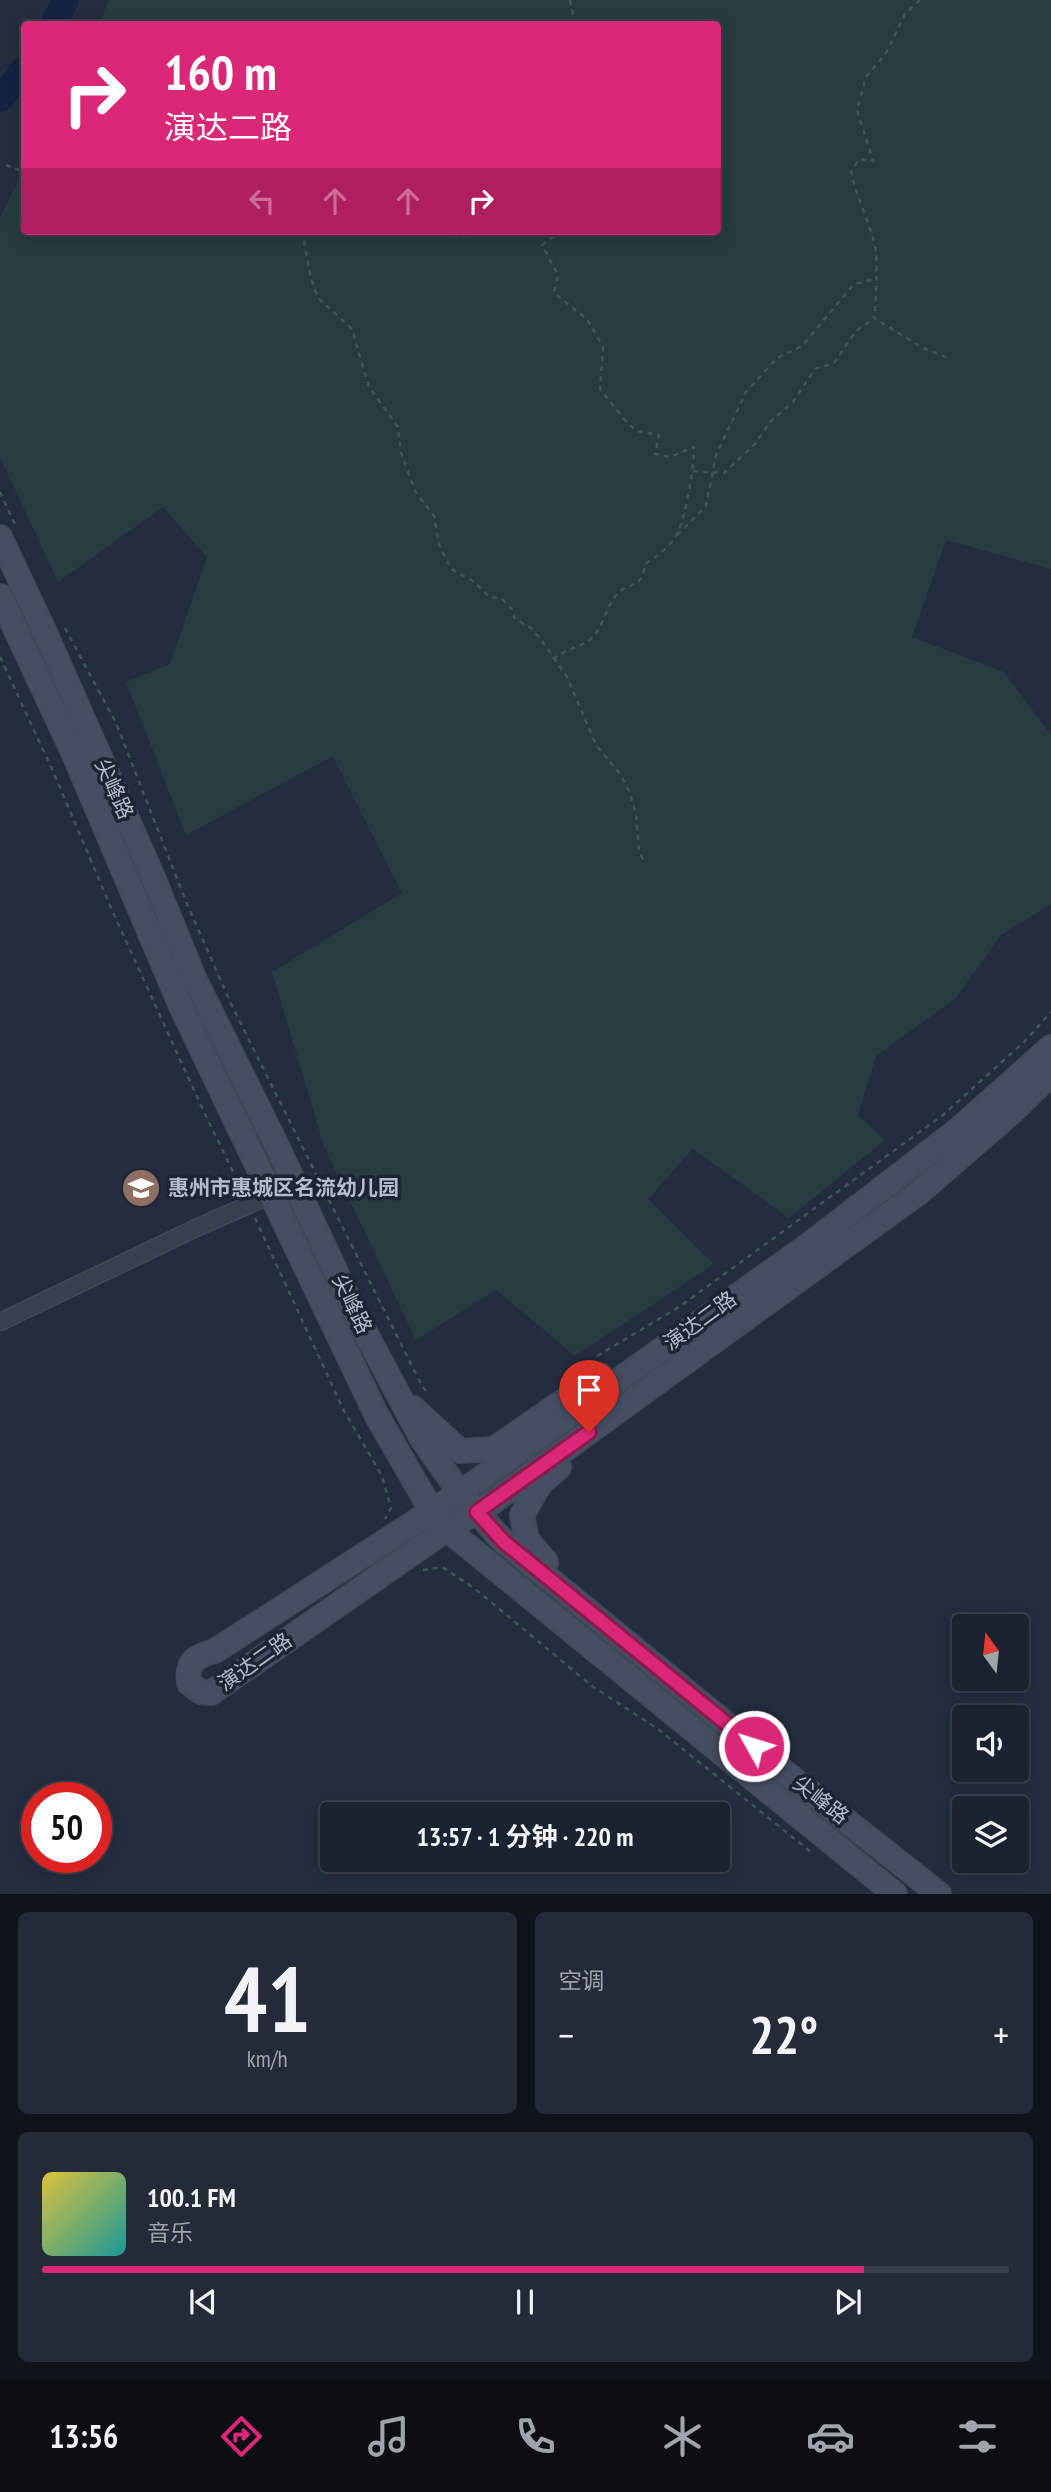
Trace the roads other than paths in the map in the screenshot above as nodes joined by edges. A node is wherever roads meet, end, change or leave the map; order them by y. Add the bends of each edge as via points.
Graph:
1 (10, 536) edge
2 (0, 596) edge
3 (217, 1024) junction
4 (195, 1035) junction
5 (1051, 1047) edge
6 (1051, 1074) edge
7 (1005, 1104) junction
8 (271, 1195) junction
9 (770, 1285) junction
10 (0, 1322) edge
11 (661, 1349) junction
12 (395, 1389) junction
13 (633, 1400) junction
14 (460, 1493) junction
15 (431, 1511) junction
16 (477, 1512) junction
17 (447, 1529) junction
18 (590, 1611) junction
19 (205, 1654) junction
20 (224, 1685) junction
21 (699, 1701) junction
22 (683, 1723) junction
23 (827, 1804) junction
24 (811, 1828) junction
25 (894, 1894) edge
26 (939, 1894) edge

1 - 3 main road, 尖峰路
2 - 4 main road, 尖峰路
3 - 4 main road
3 - 12 main road, 尖峰路
4 - 8 main road, 尖峰路
5 - 7 main road, 演达二路
6 - 7 main road, 演达二路
7 - 9 main road, 演达二路 via 917,1162 810,1244
8 - 10 street
8 - 15 main road, 尖峰路 via 377,1416
9 - 11 main road, 演达二路
9 - 13 main road, 演达二路
11 - 12 main road via 608,1371 494,1449 460,1451
11 - 14 main road, 演达二路
12 - 14 main road, 尖峰路
13 - 16 main road, 演达二路
13 - 18 main road via 540,1485 522,1515 527,1540
14 - 15 main road, 演达二路
14 - 16 main road, 尖峰路
15 - 17 main road, 尖峰路
15 - 19 main road, 演达二路
16 - 17 main road, 演达二路
16 - 18 main road, 尖峰路 via 503,1541
17 - 20 main road, 演达二路
17 - 22 main road, 尖峰路
18 - 21 main road, 尖峰路
19 - 20 main road via 223,1668
19 - 20 main road, 演达二路 via 192,1662 187,1672 189,1683 211,1693
21 - 22 main road
21 - 23 main road, 尖峰路
22 - 24 main road, 尖峰路
23 - 24 main road
23 - 26 main road, 尖峰路
24 - 25 main road, 尖峰路

